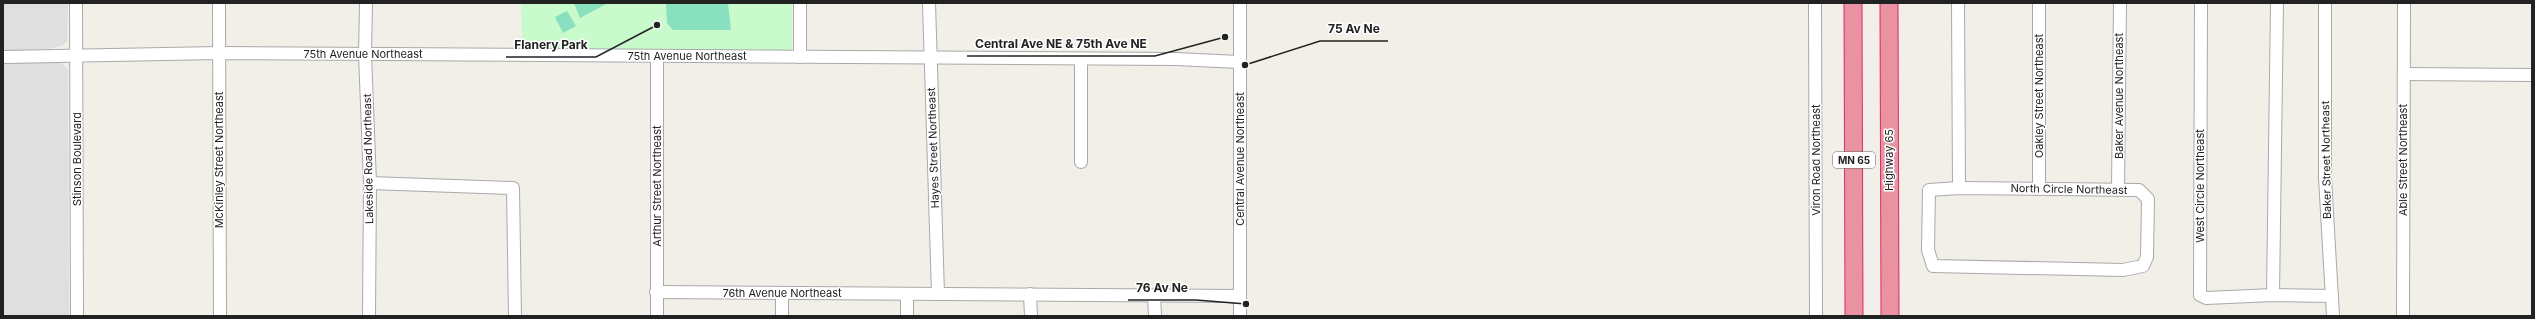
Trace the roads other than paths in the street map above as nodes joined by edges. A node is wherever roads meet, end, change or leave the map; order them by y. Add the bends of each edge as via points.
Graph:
1 (76, 3) edge
2 (219, 3) edge
3 (366, 3) edge
4 (800, 3) edge
5 (929, 3) edge
6 (1240, 3) edge
7 (1815, 3) edge
8 (1853, 3) edge
9 (1889, 3) edge
10 (1958, 3) edge
11 (2039, 3) edge
12 (2120, 3) edge
13 (2201, 3) edge
14 (2277, 3) edge
15 (2325, 3) edge
16 (2404, 3) edge
17 (219, 53) junction
18 (365, 54) junction
19 (76, 55) junction
20 (657, 56) junction
21 (3, 57) edge
22 (800, 57) junction
23 (930, 58) junction
24 (1081, 59) junction
25 (1239, 62) junction
26 (2404, 74) junction
27 (2532, 75) edge
28 (1081, 162) dead end
29 (370, 183) junction
30 (1959, 188) junction
31 (2039, 189) junction
32 (2118, 189) junction
33 (656, 292) junction
34 (782, 293) junction
35 (907, 294) junction
36 (938, 294) junction
37 (1030, 294) junction
38 (1154, 295) junction
39 (2273, 295) junction
40 (1240, 296) junction
41 (2332, 296) junction
42 (77, 316) edge
43 (220, 316) edge
44 (369, 316) edge
45 (515, 316) edge
46 (657, 316) edge
47 (782, 316) edge
48 (907, 316) edge
49 (1031, 316) edge
50 (1155, 316) edge
51 (1240, 316) edge
52 (1816, 316) edge
53 (1854, 316) edge
54 (1890, 316) edge
55 (2333, 316) edge
56 (2403, 316) edge

1 - 19 street, Stinson Boulevard
2 - 17 street, McKinley Street Northeast
3 - 18 street, Lakeside Road Northeast
4 - 22 street
5 - 23 street, Hayes Street Northeast
6 - 25 street, Central Avenue Northeast
7 - 52 street, Viron Road Northeast
8 - 53 highway, MN 65
9 - 54 highway, Highway 65 / MN 65
10 - 30 street
11 - 31 street, Oakley Street Northeast
12 - 32 street, Baker Avenue Northeast
13 - 39 street, West Circle Northeast via 2200,295 2206,298
14 - 39 street
15 - 41 street, Baker Street Northeast via 2325,178
16 - 26 street, Able Street Northeast
17 - 18 street, 75th Avenue Northeast
17 - 19 street, 75th Avenue Northeast
17 - 43 street, McKinley Street Northeast
18 - 20 street, 75th Avenue Northeast
18 - 29 street, Lakeside Road Northeast
19 - 21 street, 75th Avenue Northeast
19 - 42 street, Stinson Boulevard
20 - 22 street, 75th Avenue Northeast
20 - 33 street, Arthur Street Northeast
22 - 23 street, 75th Avenue Northeast
23 - 24 street, 75th Avenue Northeast
23 - 36 street, Hayes Street Northeast
24 - 25 street, 75th Avenue Northeast
24 - 28 street
25 - 40 street, Central Avenue Northeast
26 - 27 street
26 - 56 street, Able Street Northeast
29 - 44 street, Lakeside Road Northeast
29 - 45 street via 513,188
30 - 31 street, North Circle Northeast
30 - 32 street, North Circle Northeast via 1929,190 1928,250 1933,266 2124,270 2142,266 2147,256 2148,199 2139,190
31 - 32 street, North Circle Northeast
33 - 34 street, 76th Avenue Northeast
33 - 46 street, Arthur Street Northeast
34 - 35 street, 76th Avenue Northeast
34 - 47 street
35 - 36 street, 76th Avenue Northeast
35 - 48 street
36 - 37 street, 76th Avenue Northeast
37 - 38 street, 76th Avenue Northeast
37 - 49 street
38 - 40 street, 76th Avenue Northeast
38 - 50 street
39 - 41 street, West Circle Northeast
40 - 51 street, Central Avenue Northeast
41 - 55 street, Baker Street Northeast

